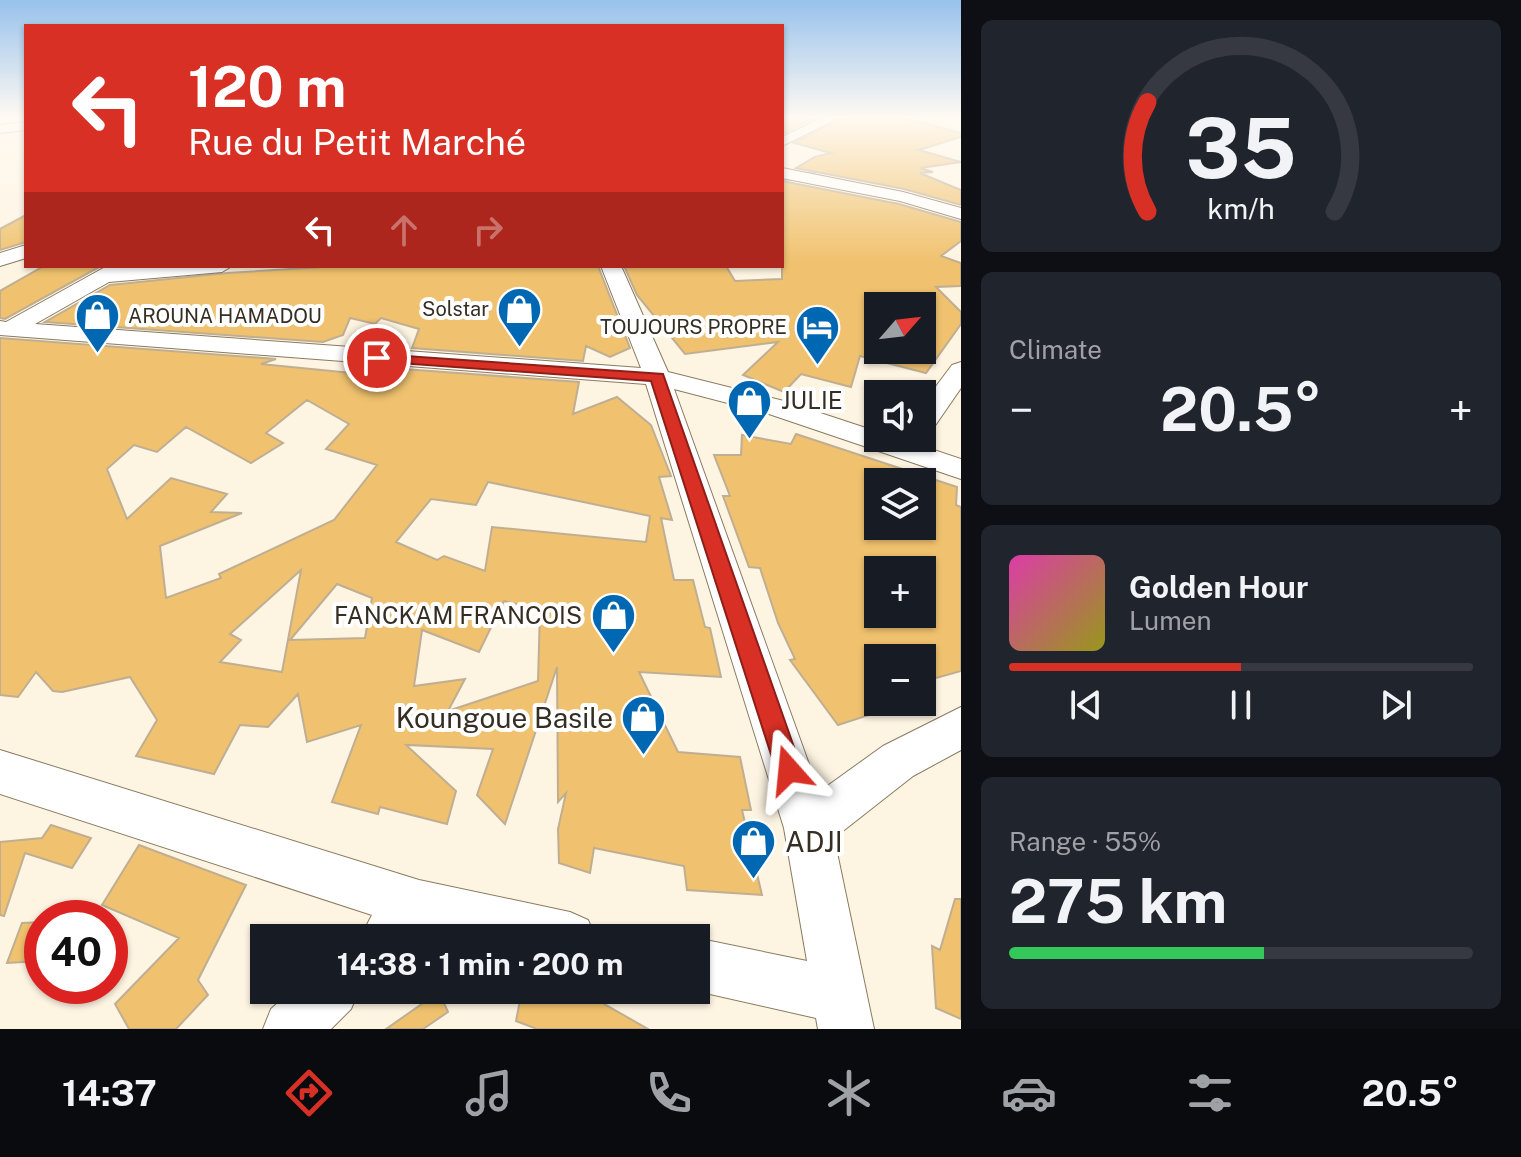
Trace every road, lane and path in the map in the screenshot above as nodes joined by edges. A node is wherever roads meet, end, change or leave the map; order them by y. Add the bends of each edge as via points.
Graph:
1 (784, 173) edge
2 (961, 214) edge
3 (24, 252) edge
4 (0, 260) edge
5 (178, 268) edge
6 (612, 268) edge
7 (113, 271) edge
8 (6, 328) edge
9 (961, 370) edge
10 (657, 377) junction
11 (936, 405) edge
12 (864, 432) edge
13 (925, 452) edge
14 (961, 469) edge
15 (961, 727) edge
16 (0, 772) edge
17 (808, 828) junction
18 (402, 922) edge
19 (423, 924) edge
20 (710, 970) edge
21 (317, 1004) edge
22 (843, 1013) edge
23 (291, 1029) edge

1 - 2 street
3 - 4 street
5 - 7 street
6 - 10 street
7 - 8 street
8 - 10 street
9 - 11 street
10 - 12 street
10 - 17 street
13 - 14 street
15 - 17 street via 898,761
16 - 18 street
17 - 22 street
18 - 19 street
20 - 22 street
21 - 23 street

